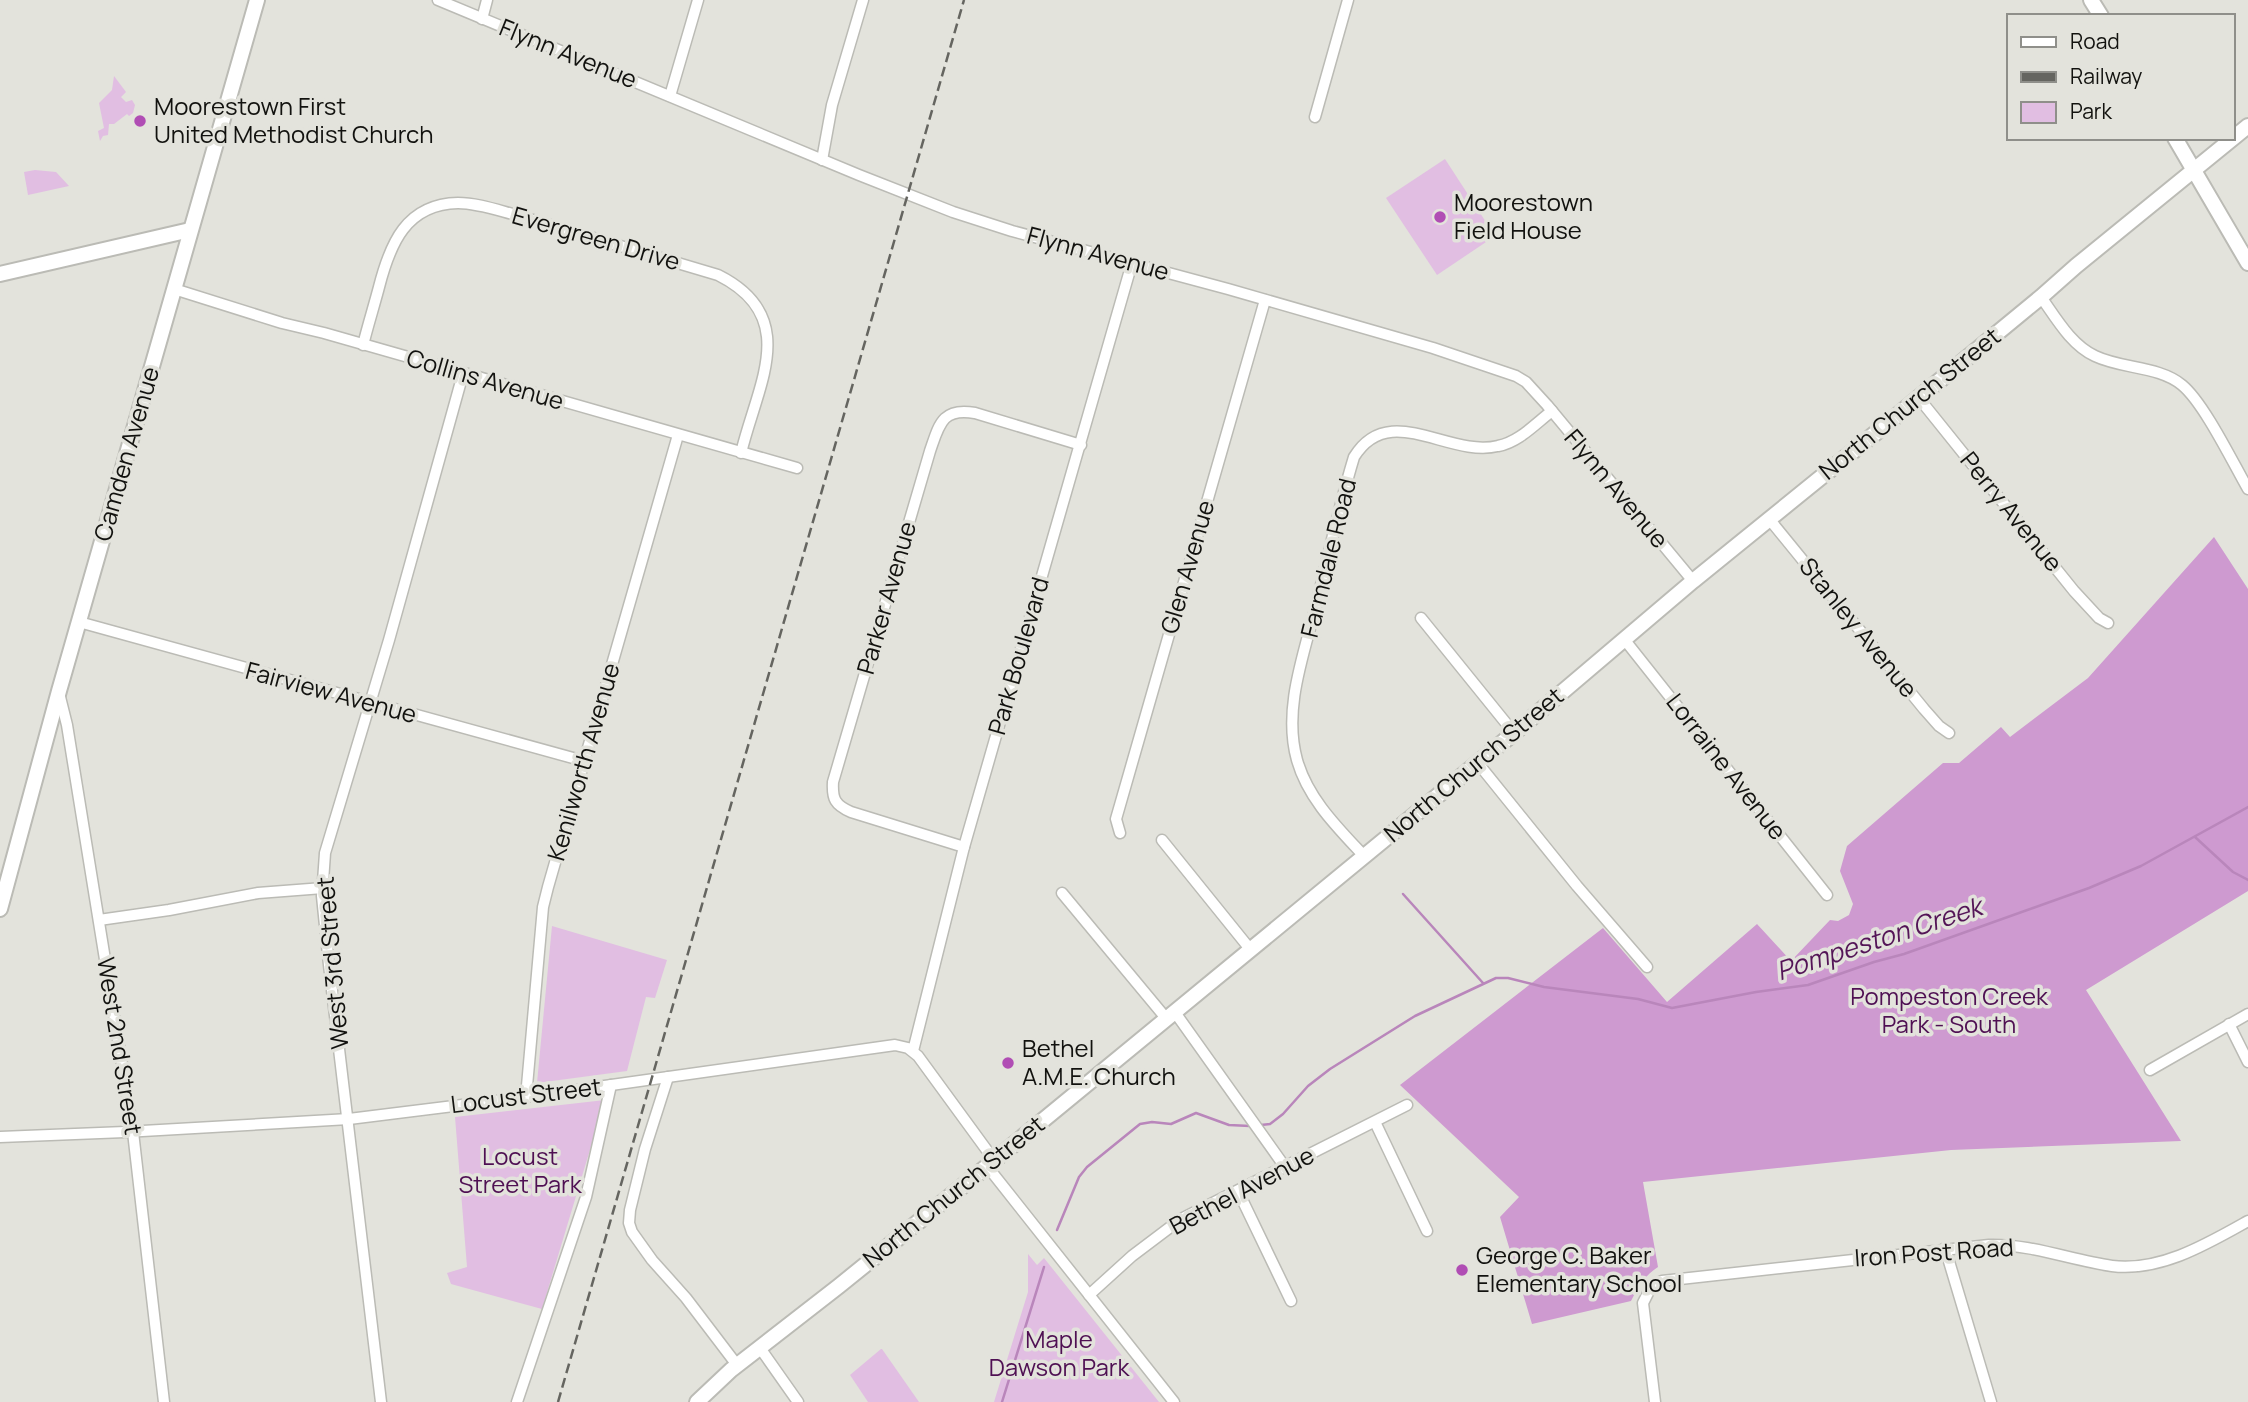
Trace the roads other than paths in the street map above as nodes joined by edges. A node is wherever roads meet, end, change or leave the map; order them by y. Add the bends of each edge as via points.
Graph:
1 (257, 0) edge
2 (438, 0) edge
3 (487, 0) edge
4 (698, 0) edge
5 (863, 0) edge
6 (1348, 0) edge
7 (482, 19) junction
8 (670, 96) junction
9 (1315, 117) dead end
10 (2248, 126) edge
11 (2234, 137) edge
12 (2176, 140) edge
13 (2230, 140) edge
14 (822, 160) junction
15 (2194, 169) junction
16 (190, 230) junction
17 (1132, 262) junction
18 (2248, 262) edge
19 (0, 274) edge
20 (174, 289) junction
21 (2041, 297) junction
22 (1265, 300) junction
23 (363, 345) junction
24 (463, 374) junction
25 (1918, 397) junction
26 (1552, 411) junction
27 (678, 435) junction
28 (1081, 445) junction
29 (741, 453) junction
30 (797, 468) dead end
31 (2248, 489) edge
32 (1770, 520) junction
33 (1693, 581) junction
34 (1421, 618) dead end
35 (79, 622) junction
36 (2108, 623) dead end
37 (1624, 639) junction
38 (59, 691) junction
39 (369, 704) junction
40 (1514, 733) junction
41 (1949, 733) dead end
42 (584, 761) junction
43 (1477, 762) junction
44 (1120, 833) dead end
45 (1162, 840) dead end
46 (964, 848) junction
47 (1364, 856) junction
48 (323, 888) junction
49 (1062, 893) dead end
50 (1827, 895) dead end
51 (0, 909) edge
52 (99, 920) junction
53 (1250, 949) junction
54 (1647, 967) dead end
55 (1170, 1014) junction
56 (2248, 1014) edge
57 (2229, 1024) junction
58 (913, 1051) junction
59 (2248, 1062) edge
60 (2150, 1070) dead end
61 (668, 1077) junction
62 (611, 1085) junction
63 (526, 1097) junction
64 (1406, 1105) dead end
65 (349, 1119) junction
66 (1375, 1122) junction
67 (133, 1132) junction
68 (0, 1137) edge
69 (990, 1163) junction
70 (1286, 1167) junction
71 (1238, 1191) junction
72 (2248, 1221) edge
73 (1427, 1231) dead end
74 (1945, 1248) junction
75 (1089, 1295) junction
76 (1291, 1301) dead end
77 (760, 1348) junction
78 (737, 1365) junction
79 (164, 1402) edge
80 (382, 1402) edge
81 (517, 1402) edge
82 (697, 1402) edge
83 (798, 1402) edge
84 (1174, 1402) edge
85 (1655, 1402) edge
86 (1991, 1402) edge

1 - 16 main road, Camden Avenue
2 - 7 street, Flynn Avenue
3 - 7 street
4 - 8 street
5 - 14 street via 832,105
6 - 9 street
7 - 8 street, Flynn Avenue
8 - 14 street, Flynn Avenue
10 - 11 main road, North Church Street
12 - 15 main road
13 - 15 main road, North Church Street
14 - 17 street, Flynn Avenue via 972,218
15 - 18 main road
15 - 21 main road, North Church Street
16 - 19 main road
16 - 20 main road, Camden Avenue
17 - 22 street, Flynn Avenue
17 - 28 street, Park Boulevard
20 - 23 street, Collins Avenue
20 - 35 main road, Camden Avenue
21 - 25 main road, North Church Street
21 - 31 street via 2087,352 2182,385 2199,404
22 - 26 street, Flynn Avenue via 1499,369 1526,382
22 - 44 street, Glen Avenue via 1115,819
23 - 24 street, Collins Avenue
23 - 29 street, Evergreen Drive via 392,244 410,220 454,203 485,206 718,275 747,293 764,320 768,354
24 - 27 street, Collins Avenue
24 - 39 street, West 3rd Street
25 - 32 main road, North Church Street
25 - 36 street, Perry Avenue via 2074,591
26 - 33 street, Flynn Avenue
26 - 47 street, Farmdale Road via 1519,438 1496,447 1389,431 1368,438 1354,457 1300,673 1292,726 1305,781 1325,813
27 - 29 street, Collins Avenue
27 - 42 street, Kenilworth Avenue
28 - 46 street, Park Boulevard
28 - 46 street, Parker Avenue via 975,413 958,411 940,422 880,616 833,789 836,804
29 - 30 street, Collins Avenue
32 - 33 main road, North Church Street
32 - 41 street, Stanley Avenue via 1924,709
33 - 37 main road, North Church Street
34 - 40 street
35 - 38 main road, Camden Avenue
35 - 39 street, Fairview Avenue
37 - 40 main road, North Church Street
37 - 50 street, Lorraine Avenue
38 - 51 main road, Camden Avenue
38 - 52 street, West 2nd Street
39 - 42 street, Fairview Avenue
39 - 48 street, West 3rd Street via 325,853
40 - 43 main road, North Church Street
42 - 63 street, Kenilworth Avenue via 543,907
43 - 47 main road, North Church Street
43 - 54 street
45 - 53 street
46 - 58 street, Park Boulevard
47 - 53 main road, North Church Street
48 - 52 street via 258,893
48 - 65 street, West 3rd Street
49 - 55 street
52 - 67 street, West 2nd Street
53 - 55 main road, North Church Street
55 - 69 main road, North Church Street
55 - 70 street
56 - 57 street
57 - 59 street
57 - 60 street
58 - 61 street, Locust Street via 886,1046
58 - 69 street
61 - 62 street, Locust Street
61 - 78 street via 645,1149 629,1223 652,1260
62 - 63 street, Locust Street
62 - 81 street via 586,1197
63 - 65 street, Locust Street
64 - 66 street, Bethel Avenue
65 - 67 street, Locust Street
65 - 80 street, West 3rd Street
66 - 70 street, Bethel Avenue
66 - 73 street
67 - 68 street, Locust Street
67 - 79 street, West 2nd Street
69 - 75 street
69 - 77 main road, North Church Street
70 - 71 street, Bethel Avenue
71 - 75 street, Bethel Avenue via 1170,1226
71 - 76 street
72 - 74 street, Iron Post Road via 2184,1254 2143,1266 2115,1266 2003,1244
74 - 85 street, Iron Post Road via 1652,1285 1643,1303
74 - 86 street
75 - 84 street
77 - 78 main road, North Church Street
77 - 83 street
78 - 82 main road, North Church Street

